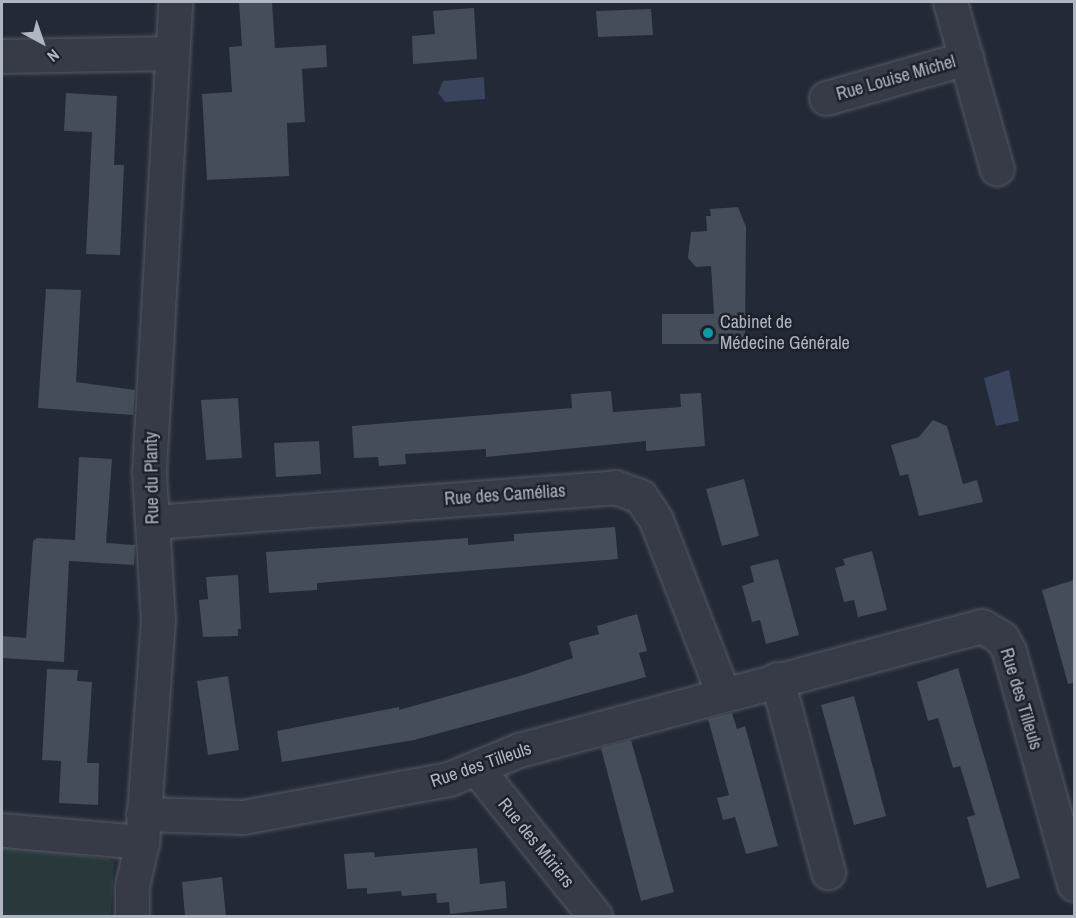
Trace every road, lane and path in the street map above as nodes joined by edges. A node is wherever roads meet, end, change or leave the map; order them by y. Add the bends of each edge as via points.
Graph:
1 (175, 2) edge
2 (950, 2) edge
3 (171, 53) junction
4 (2, 56) edge
5 (966, 58) junction
6 (826, 98) dead end
7 (997, 169) dead end
8 (154, 522) junction
9 (777, 680) junction
10 (723, 694) junction
11 (478, 770) junction
12 (142, 828) junction
13 (2, 830) edge
14 (828, 872) dead end
15 (1074, 884) edge
16 (132, 916) edge
17 (595, 916) edge

1 - 3 street, Rue du Planty
2 - 5 street, Rue Louise Michel
3 - 4 street
3 - 8 street, Rue du Planty via 149,472
5 - 6 street, Rue Louise Michel
5 - 7 street, Rue Louise Michel
8 - 10 street, Rue des Camélias via 615,487 640,496 656,520
8 - 12 street, Rue du Planty via 153,573 158,620
9 - 10 street, Rue des Tilleuls
9 - 14 street
9 - 15 street, Rue des Tilleuls via 970,627 993,630 1009,651
10 - 11 street, Rue des Tilleuls via 519,750
11 - 12 street, Rue des Tilleuls via 421,785 243,817
11 - 17 street, Rue des Mûriers
12 - 13 street, Rue des Tilleuls
12 - 16 street, Rue du Planty via 132,886

